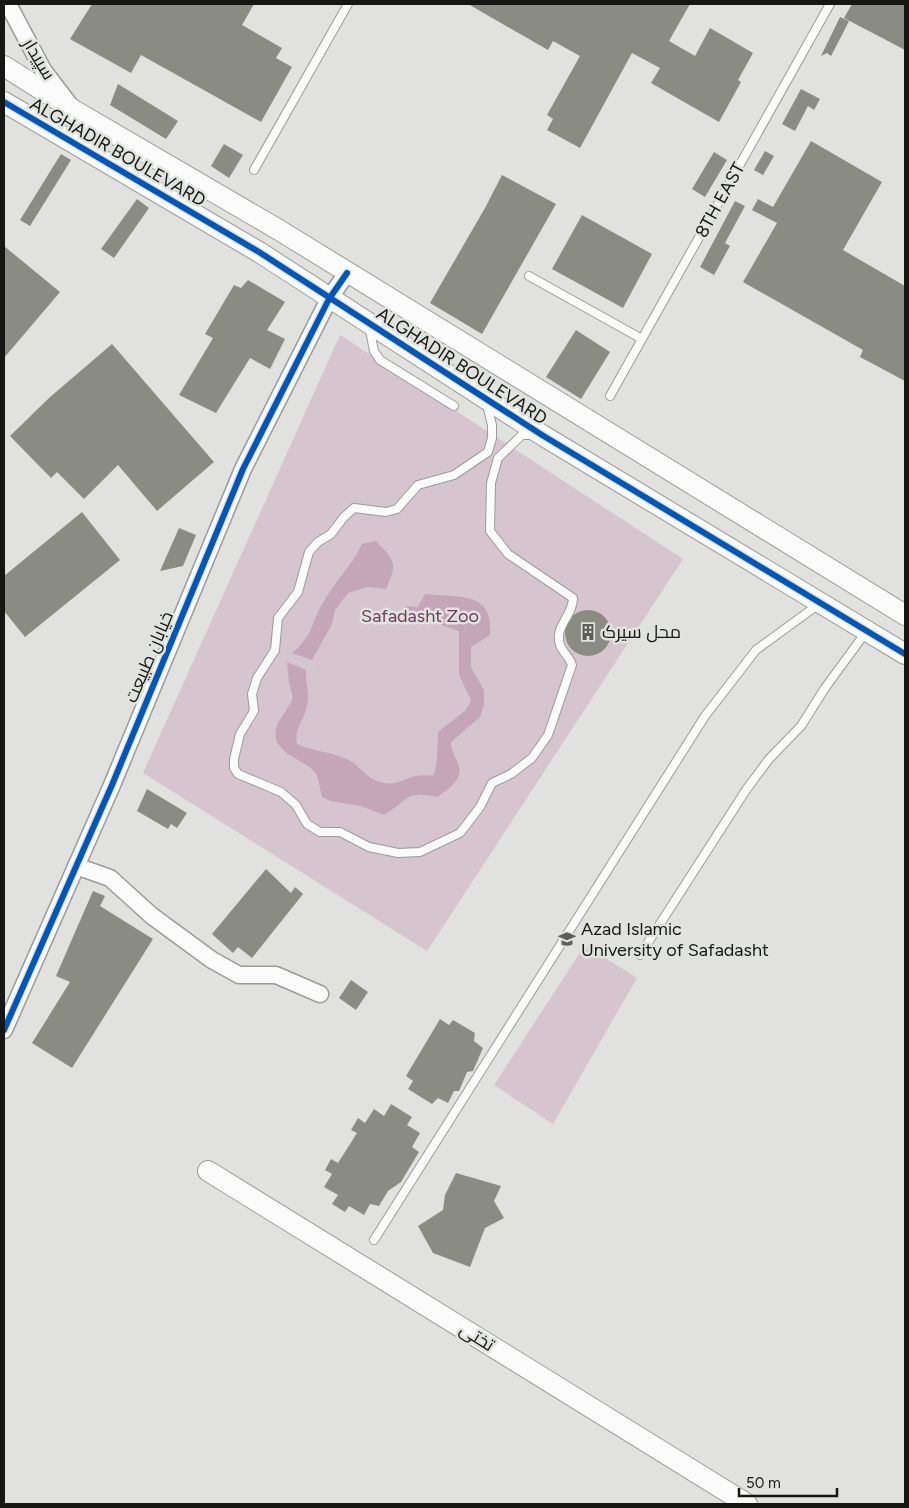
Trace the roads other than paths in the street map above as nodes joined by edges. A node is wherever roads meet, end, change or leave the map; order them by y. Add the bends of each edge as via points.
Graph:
1 (8, 4) edge
2 (348, 4) edge
3 (830, 4) edge
4 (4, 66) edge
5 (4, 102) edge
6 (75, 111) junction
7 (254, 170) dead end
8 (279, 230) junction
9 (259, 252) junction
10 (347, 273) junction
11 (529, 276) dead end
12 (330, 298) junction
13 (369, 324) junction
14 (642, 339) junction
15 (610, 396) dead end
16 (485, 399) junction
17 (454, 406) dead end
18 (542, 435) junction
19 (821, 602) junction
20 (905, 615) edge
21 (867, 630) junction
22 (905, 654) edge
23 (76, 866) junction
24 (640, 956) dead end
25 (320, 994) dead end
26 (4, 1030) edge
27 (208, 1171) dead end
28 (374, 1240) dead end
29 (747, 1504) edge

1 - 6 street, سپیدار via 43,70
2 - 7 lane
3 - 14 lane, 8TH EAST
4 - 6 street, ALGHADIR BOULEVARD
5 - 9 street, ALGHADIR BOULEVARD
6 - 8 street, ALGHADIR BOULEVARD
8 - 9 street
8 - 10 street, ALGHADIR BOULEVARD
9 - 12 street, ALGHADIR BOULEVARD
10 - 12 street, خیابان طبیعت
10 - 20 street, ALGHADIR BOULEVARD
11 - 14 lane
12 - 13 street, ALGHADIR BOULEVARD
12 - 23 street, خیابان طبیعت via 243,469
13 - 16 street, ALGHADIR BOULEVARD
13 - 17 lane via 374,351 380,360
14 - 15 lane, 8TH EAST
16 - 18 street, ALGHADIR BOULEVARD
16 - 18 lane via 492,425 488,452 454,475 418,485 397,509 386,512 354,508 331,534 309,552 298,592 278,618 275,650 257,678 252,694 254,711 240,734 234,768 238,774 281,792 296,805 307,824 320,832 340,832 369,847 398,853 420,852 460,833 492,783 532,758 548,735 572,665 559,644 559,630 573,609 573,598 508,554 490,531 491,483 498,458 522,435
18 - 19 street, ALGHADIR BOULEVARD
19 - 21 street, ALGHADIR BOULEVARD
19 - 28 lane via 756,650 705,716
21 - 22 street, ALGHADIR BOULEVARD
21 - 24 lane via 801,726 769,759 746,790
23 - 25 street via 110,878 152,916 212,960 239,974 276,975
23 - 26 street, خیابان طبیعت
27 - 29 street, تختی

